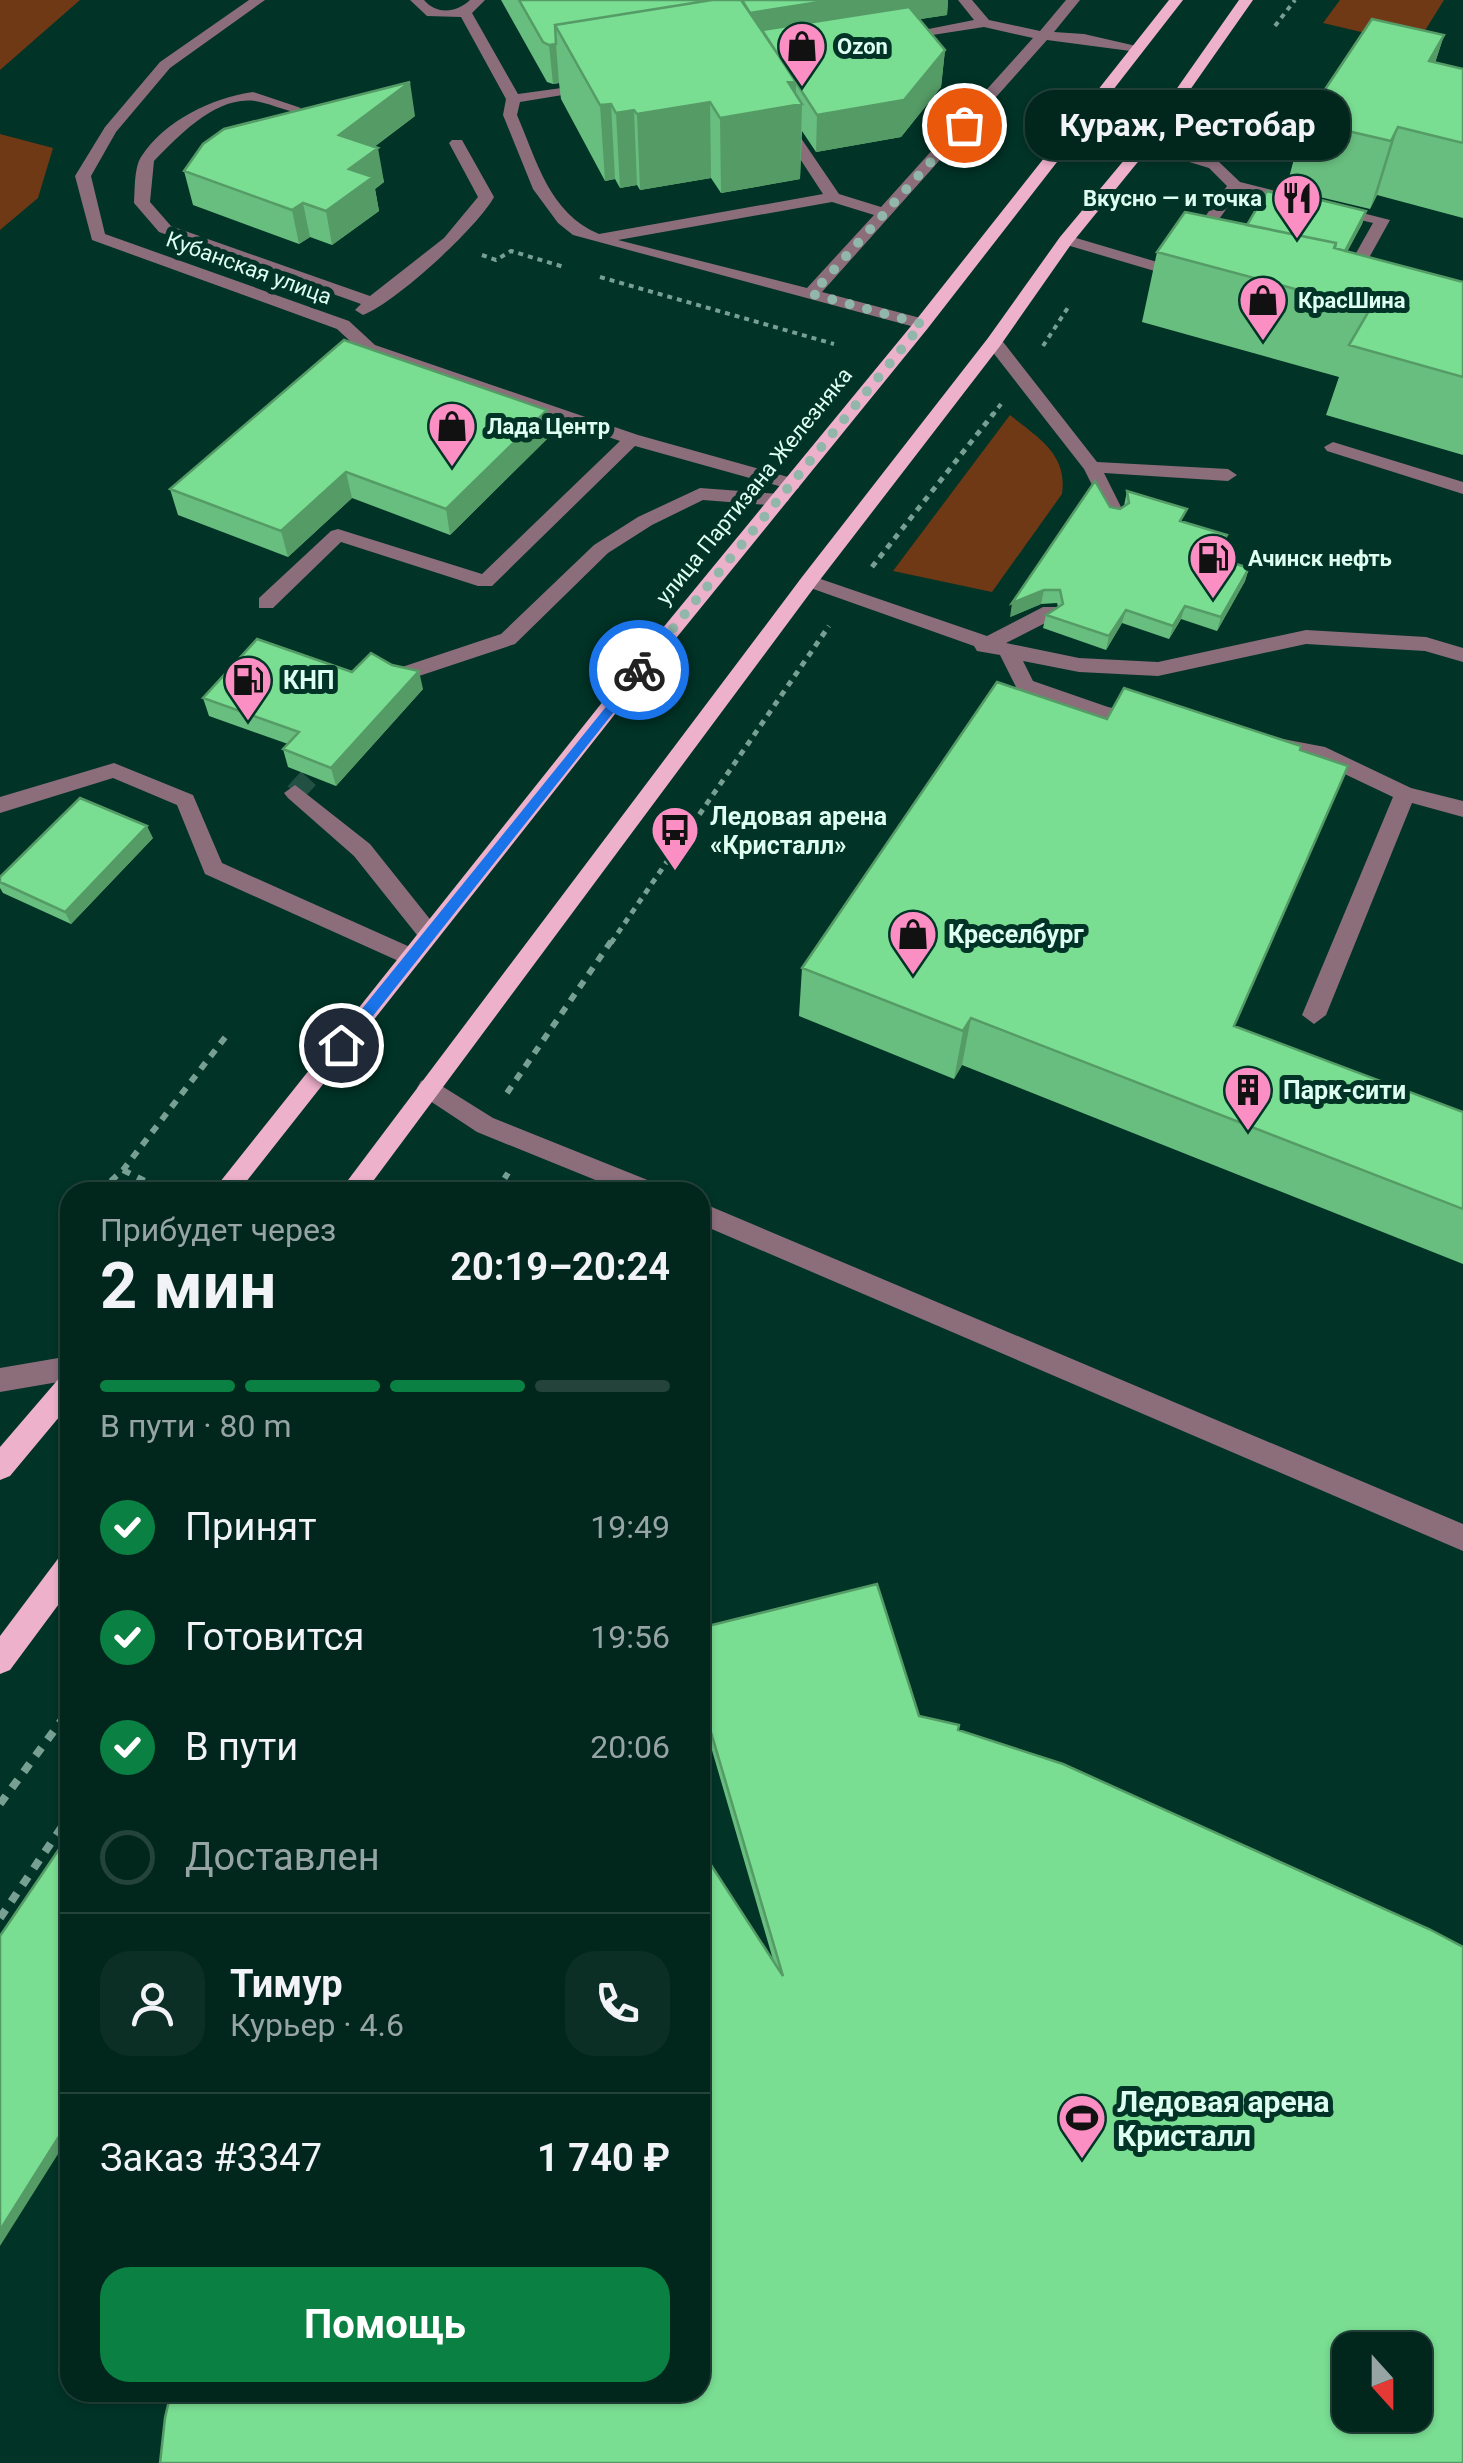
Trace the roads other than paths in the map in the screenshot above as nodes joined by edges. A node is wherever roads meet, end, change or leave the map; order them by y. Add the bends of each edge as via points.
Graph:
1 (258, 0) edge
2 (417, 0) edge
3 (498, 0) edge
4 (965, 0) edge
5 (1073, 0) edge
6 (1176, 0) edge
7 (1246, 0) edge
8 (478, 1) edge
9 (465, 12) junction
10 (984, 22) junction
11 (1043, 36) junction
12 (879, 40) edge
13 (1138, 48) junction
14 (609, 84) edge
15 (512, 100) junction
16 (294, 108) edge
17 (774, 108) edge
18 (456, 143) dead end
19 (1144, 144) junction
20 (1235, 185) junction
21 (832, 197) junction
22 (884, 213) junction
23 (597, 239) junction
24 (1066, 240) junction
25 (1173, 272) junction
26 (1203, 280) edge
27 (812, 294) junction
28 (1341, 296) edge
29 (372, 302) junction
30 (922, 324) junction
31 (343, 325) junction
32 (994, 342) junction
33 (632, 439) junction
34 (1333, 447) dead end
35 (1092, 467) junction
36 (1228, 475) dead end
37 (1463, 488) edge
38 (786, 492) junction
39 (1115, 514) edge
40 (808, 581) junction
41 (266, 602) dead end
42 (1050, 612) edge
43 (984, 646) junction
44 (1008, 651) junction
45 (1463, 655) edge
46 (403, 674) edge
47 (1164, 725) edge
48 (1241, 738) edge
49 (295, 793) dead end
50 (1406, 794) junction
51 (0, 805) edge
52 (1463, 809) edge
53 (429, 934) junction
54 (412, 957) junction
55 (1314, 1014) dead end
56 (429, 1088) junction
57 (232, 1182) edge
58 (358, 1182) edge
59 (626, 1182) edge
60 (710, 1218) edge
61 (60, 1370) edge
62 (0, 1380) edge
63 (60, 1396) edge
64 (4, 1460) edge
65 (1463, 1538) edge
66 (60, 1579) edge
67 (0, 1660) edge

1 - 31 street, Кубанская улица via 165,66 110,130 83,176 88,205 98,237
2 - 9 street via 432,14
3 - 8 street
4 - 10 street
5 - 11 street
6 - 13 main road, улица Партизана Железняка
7 - 19 main road
8 - 9 street
9 - 15 street
10 - 11 street
10 - 12 street
11 - 13 street
11 - 22 street
13 - 30 main road, улица Партизана Железняка
14 - 15 street
15 - 23 street via 510,116 554,214 569,229
16 - 29 street via 253,96 222,101 180,127 146,160 142,202 165,229
17 - 21 street
18 - 29 street via 486,197 483,206
19 - 20 street via 1214,166
19 - 24 main road
20 - 25 street
20 - 28 street via 1382,220
21 - 22 street
21 - 23 street
22 - 27 street
23 - 27 street
24 - 25 street
24 - 32 main road
25 - 26 street
27 - 30 street
29 - 31 street
30 - 38 main road, улица Партизана Железняка
31 - 33 street, Кубанская улица via 369,349
32 - 35 street
32 - 40 main road
33 - 38 street, Кубанская улица
33 - 41 street via 485,582 338,536
34 - 37 street
35 - 36 street
35 - 39 street
38 - 46 street via 700,494 601,549 508,639
38 - 53 main road, улица Партизана Железняка
40 - 43 street
40 - 56 main road
42 - 43 street
43 - 44 street
44 - 45 street via 1079,665 1158,669 1306,637 1426,644
44 - 47 street via 1025,686 1106,714
48 - 50 street via 1318,752
49 - 53 street via 362,850
50 - 52 street
50 - 55 street
51 - 54 street via 114,770 186,800 213,868
53 - 54 main road, улица Партизана Железняка
54 - 57 main road, улица Партизана Железняка
56 - 58 main road
56 - 59 street via 485,1125
60 - 65 street
61 - 62 street
63 - 64 main road
66 - 67 main road

